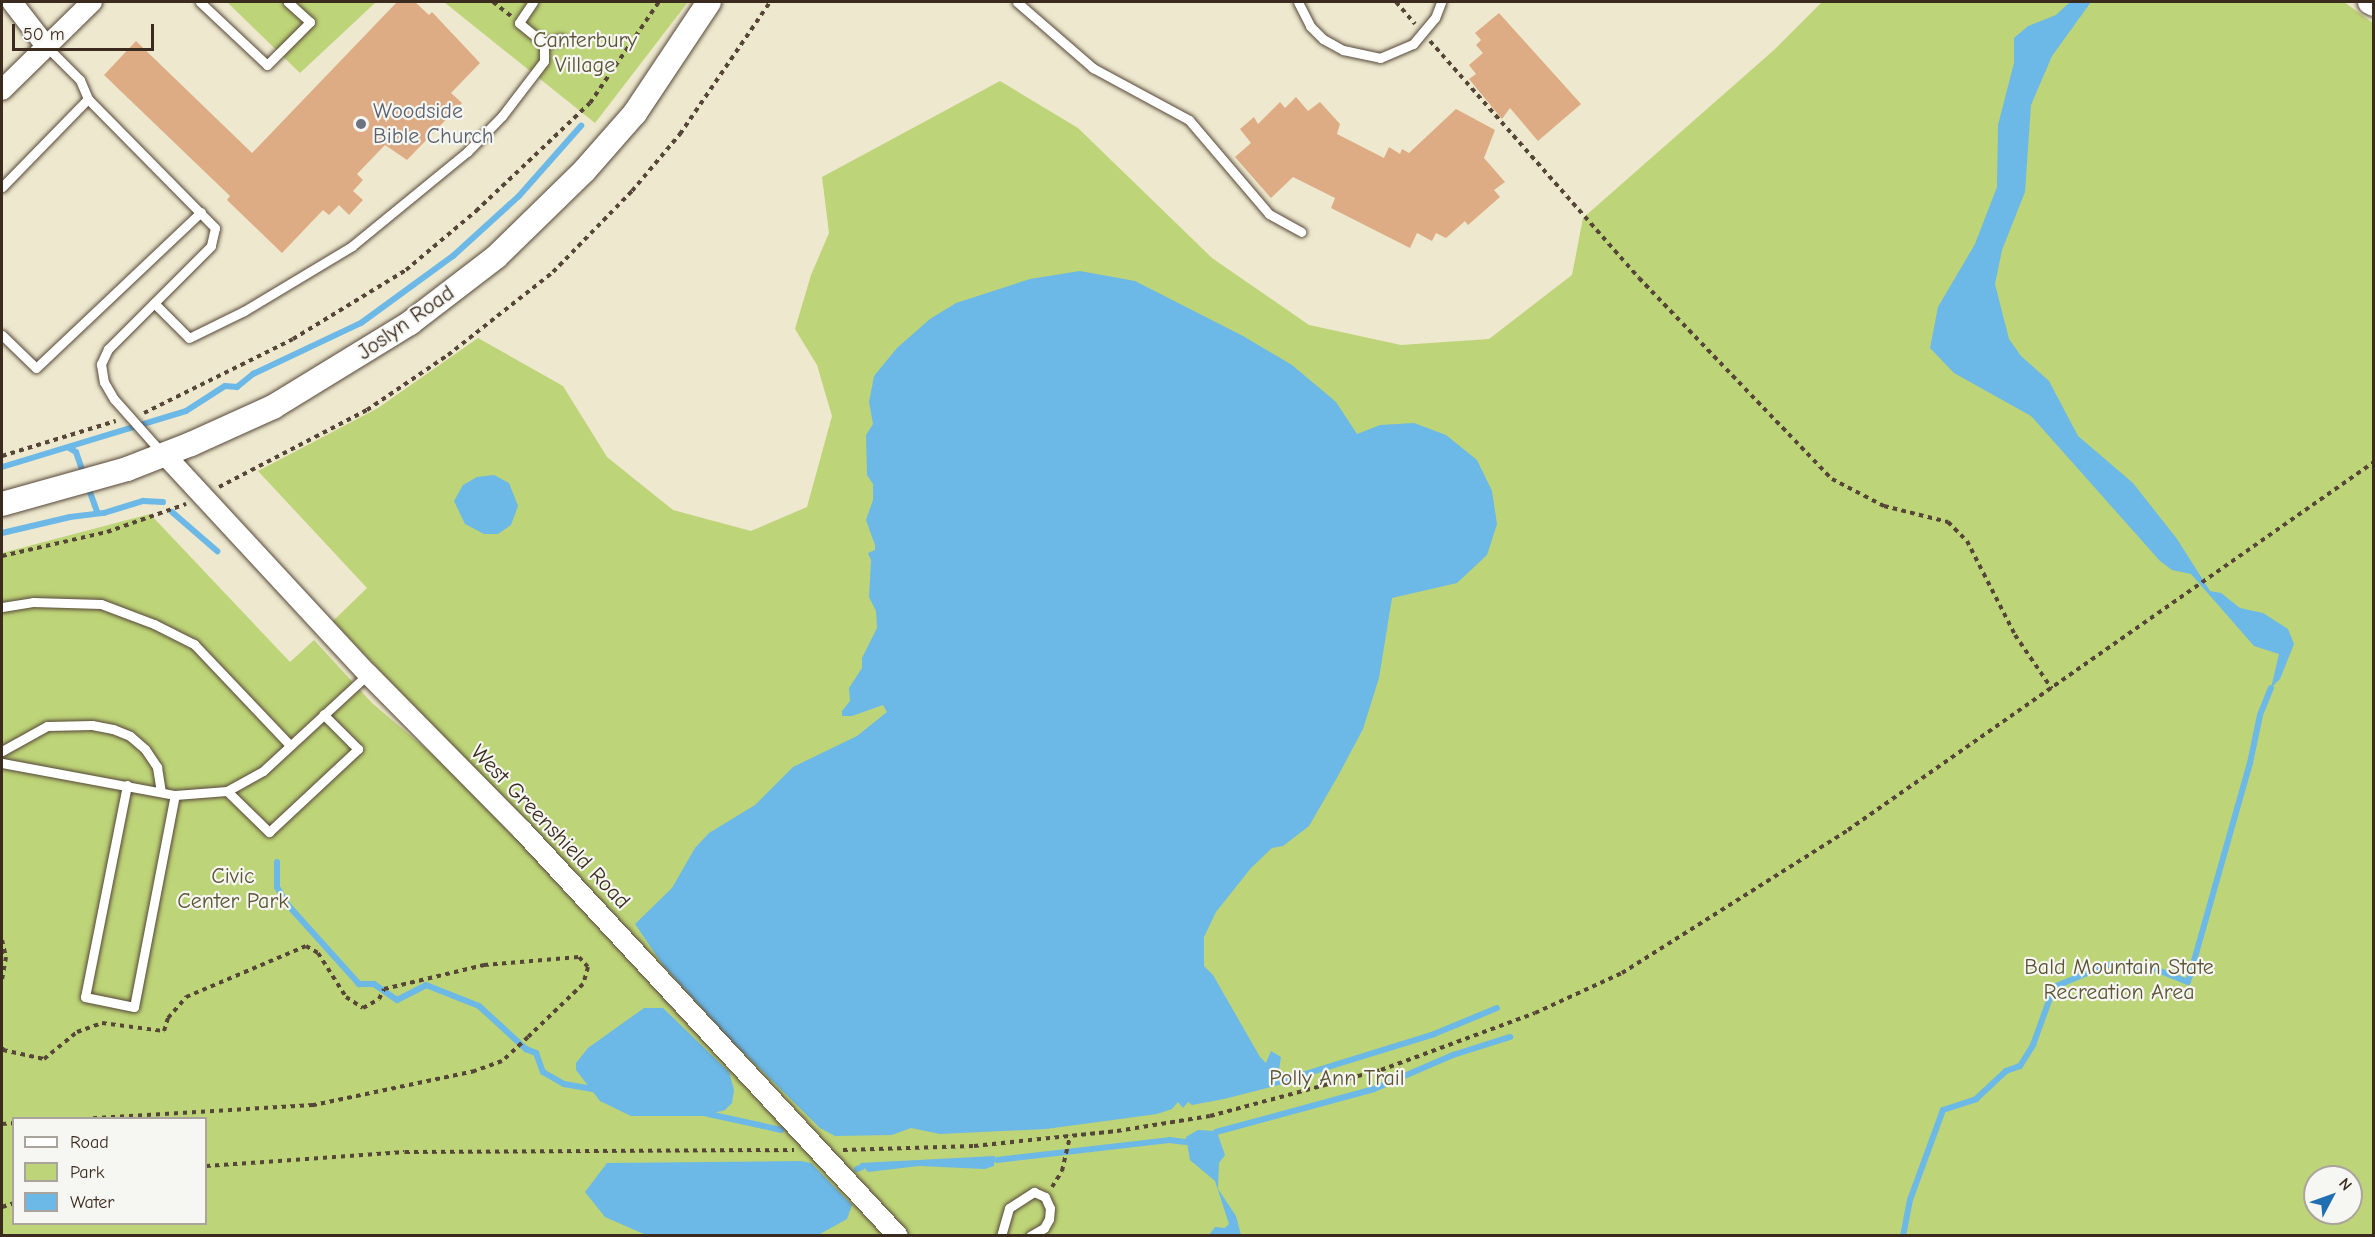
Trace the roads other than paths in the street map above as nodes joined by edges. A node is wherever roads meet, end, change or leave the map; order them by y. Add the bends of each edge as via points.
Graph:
1 (12, 2) edge
2 (92, 2) edge
3 (200, 2) edge
4 (288, 2) edge
5 (533, 2) edge
6 (709, 2) edge
7 (1017, 2) edge
8 (1298, 2) edge
9 (1441, 2) edge
10 (2370, 2) edge
11 (2373, 4) edge
12 (562, 39) dead end
13 (544, 43) junction
14 (46, 46) junction
15 (2, 90) edge
16 (88, 99) junction
17 (2, 187) edge
18 (201, 212) junction
19 (1301, 232) dead end
20 (154, 303) junction
21 (2, 335) edge
22 (164, 454) junction
23 (2, 504) edge
24 (2, 607) edge
25 (368, 674) junction
26 (323, 714) junction
27 (290, 745) junction
28 (2, 751) edge
29 (2, 763) edge
30 (127, 785) junction
31 (227, 791) junction
32 (161, 792) junction
33 (176, 795) junction
34 (898, 1236) edge
35 (1001, 1236) edge
36 (1030, 1236) edge

1 - 14 street
2 - 14 street
3 - 4 lane via 267,65 310,22
5 - 13 lane via 519,23
6 - 22 street, Joslyn Road via 620,131 496,257 355,360 273,407
7 - 19 lane via 1093,69 1189,120 1269,214
8 - 9 lane via 1310,26 1323,39 1342,51 1380,58 1413,44 1435,18
10 - 11 street
12 - 13 lane
13 - 20 lane via 544,61 502,116 424,190 352,246 244,311 189,338
14 - 15 street
14 - 16 lane via 80,80
16 - 17 lane
16 - 18 lane
18 - 20 lane via 215,228 211,246
18 - 21 lane via 36,368
20 - 22 lane via 108,348 101,364 104,382
22 - 23 street, Joslyn Road via 43,495
22 - 25 street, West Greenshield Road
24 - 27 lane via 43,602 101,604 154,624 194,644
25 - 26 lane
25 - 34 street, West Greenshield Road via 522,830
26 - 27 lane
26 - 31 lane via 358,749 269,832
27 - 31 lane via 263,771
28 - 32 lane via 47,726 92,725 113,729 145,748 157,767
29 - 30 lane
30 - 32 lane
30 - 33 lane via 85,997 134,1007
31 - 33 lane
32 - 33 lane
35 - 36 lane via 1009,1208 1034,1192 1045,1197 1050,1208 1044,1228

